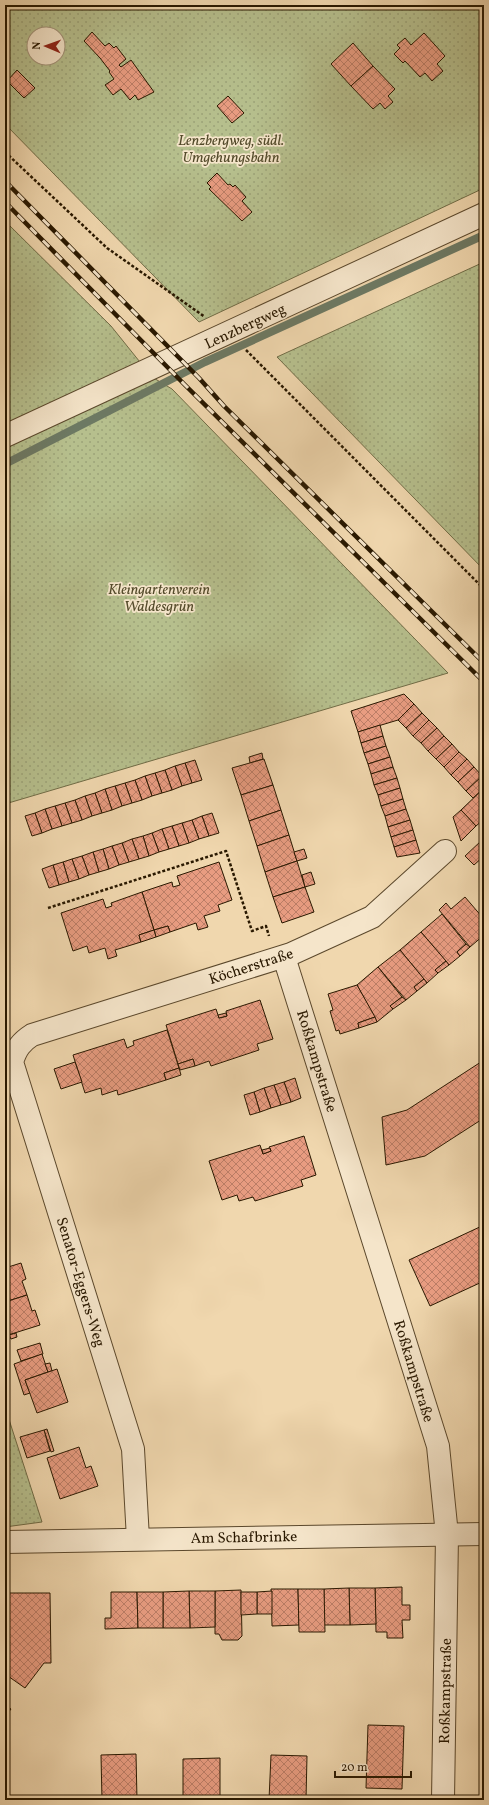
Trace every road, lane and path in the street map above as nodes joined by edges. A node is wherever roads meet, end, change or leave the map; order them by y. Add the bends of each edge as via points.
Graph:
1 (5, 152) edge
2 (484, 214) edge
3 (228, 334) junction
4 (245, 349) dead end
5 (5, 436) edge
6 (484, 589) edge
7 (445, 851) dead end
8 (48, 908) dead end
9 (280, 958) junction
10 (32, 1035) joint
11 (9, 1063) edge
12 (484, 1534) edge
13 (447, 1535) junction
14 (138, 1539) junction
15 (5, 1542) edge
16 (444, 1800) edge

1 - 3 path via 106,248
2 - 3 street, Lenzbergweg
3 - 5 street, Lenzbergweg
4 - 6 path
7 - 9 street, Köcherstraße via 372,917
8 - 9 path via 226,851 252,931 266,926
9 - 10 street, Köcherstraße
9 - 13 street, Roßkampstraße via 438,1446
10 - 11 street, Senator-Eggers-Weg via 22,1042
11 - 14 street, Senator-Eggers-Weg via 133,1449
12 - 13 street, Am Schafbrinke
13 - 14 street, Am Schafbrinke
13 - 16 street, Roßkampstraße
14 - 15 street, Am Schafbrinke

